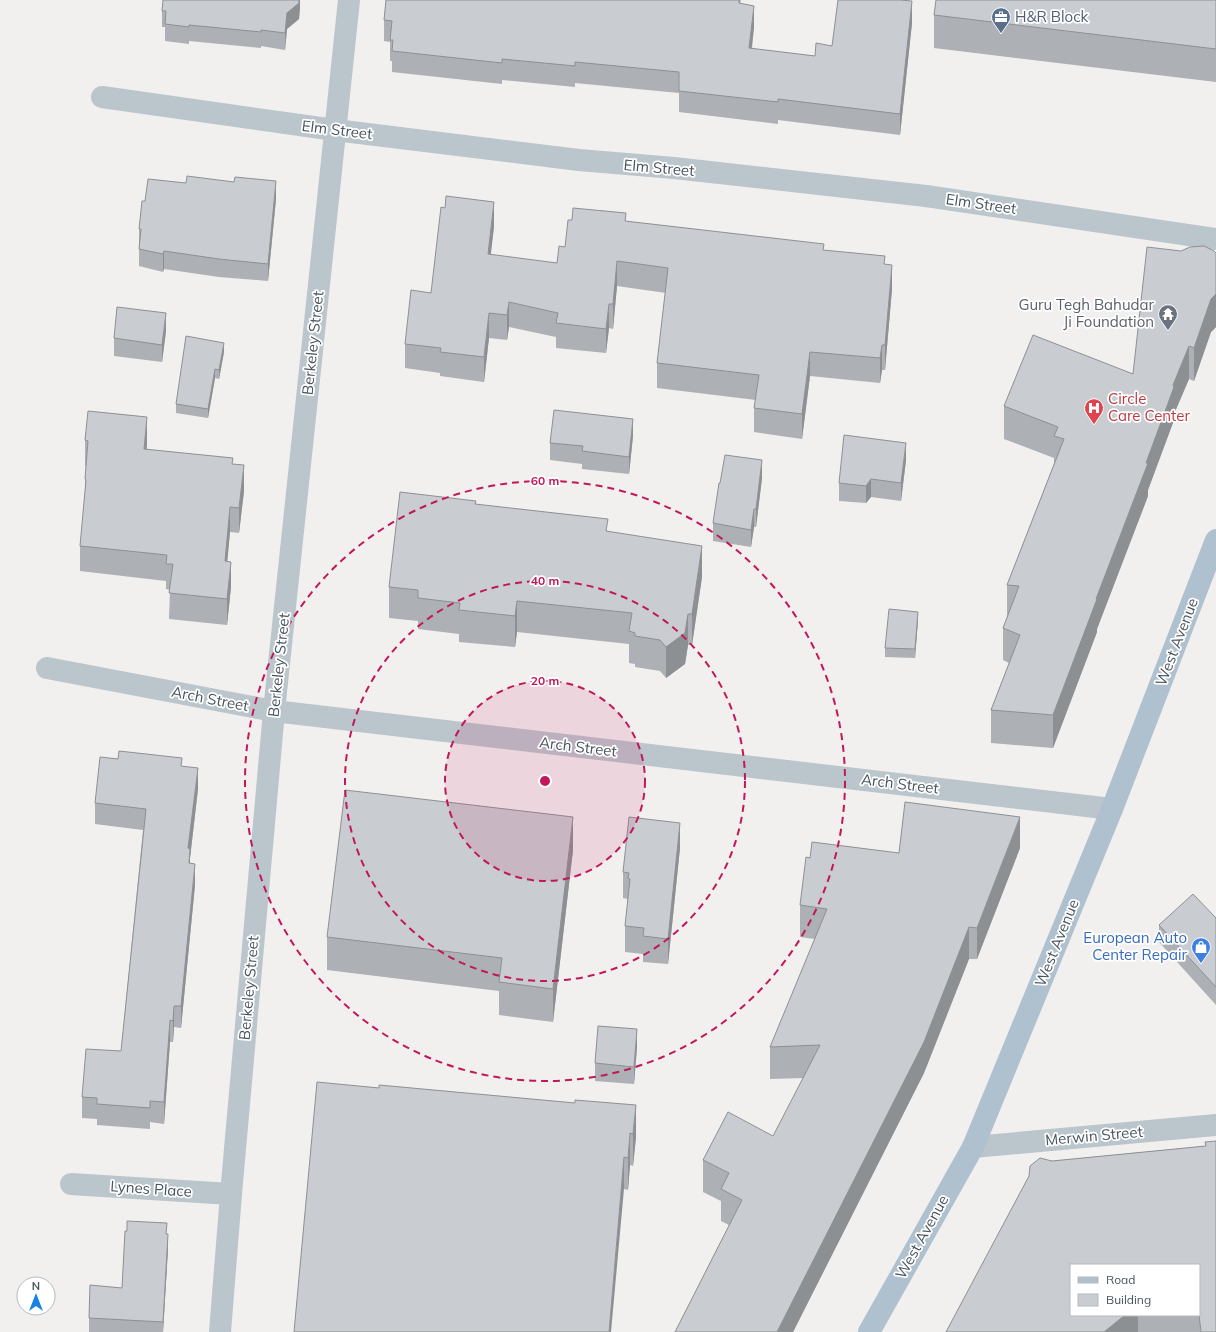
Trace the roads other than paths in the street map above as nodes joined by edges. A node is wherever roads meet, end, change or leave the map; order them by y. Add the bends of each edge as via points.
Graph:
1 (349, 0) edge
2 (102, 97) dead end
3 (335, 130) junction
4 (1216, 239) edge
5 (1216, 540) edge
6 (47, 668) dead end
7 (274, 712) junction
8 (1112, 809) junction
9 (1216, 1125) edge
10 (973, 1147) junction
11 (71, 1184) dead end
12 (231, 1194) junction
13 (220, 1332) edge
14 (869, 1332) edge

1 - 3 street, Berkeley Street
2 - 3 street, Elm Street
3 - 4 street, Elm Street via 579,160 926,196
3 - 7 street, Berkeley Street
5 - 8 main road, West Avenue
6 - 7 street, Arch Street
7 - 8 street, Arch Street
7 - 12 street, Berkeley Street
8 - 10 main road, West Avenue
9 - 10 street, Merwin Street
10 - 14 main road, West Avenue
11 - 12 street, Lynes Place
12 - 13 street, Berkeley Street

